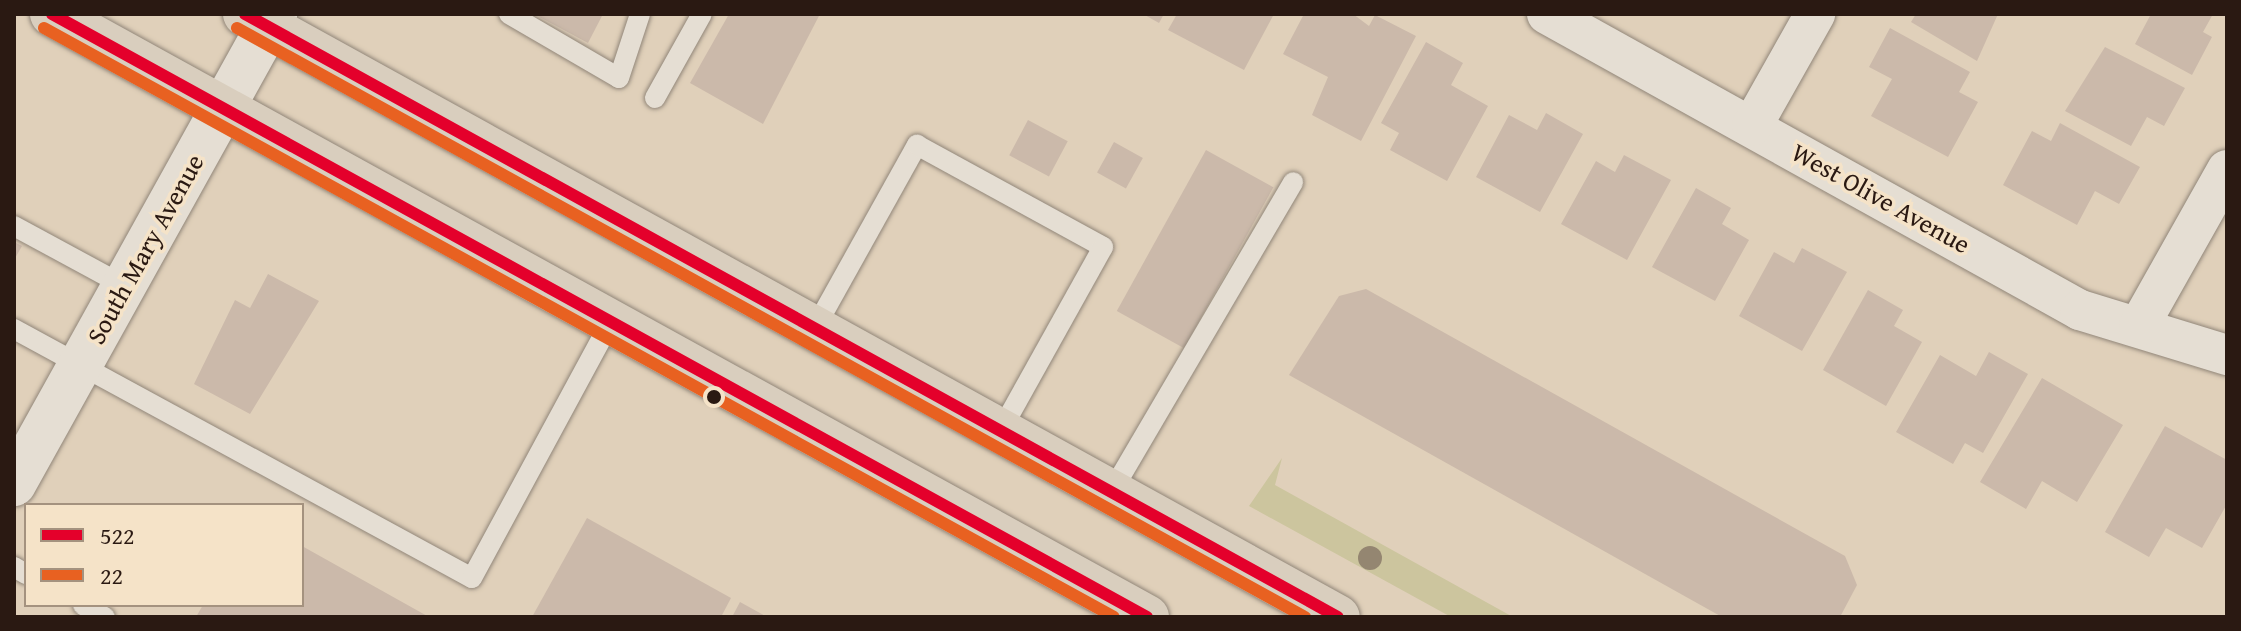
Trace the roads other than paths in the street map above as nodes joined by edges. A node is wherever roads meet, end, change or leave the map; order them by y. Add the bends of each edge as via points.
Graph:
1 (52, 14) edge
2 (509, 14) edge
3 (640, 14) edge
4 (702, 14) edge
5 (1547, 14) edge
6 (1815, 14) edge
7 (262, 18) edge
8 (655, 98) dead end
9 (222, 107) junction
10 (1752, 126) junction
11 (2227, 170) edge
12 (1293, 182) dead end
13 (14, 226) edge
14 (125, 286) junction
15 (611, 321) junction
16 (2139, 326) junction
17 (815, 328) junction
18 (14, 329) edge
19 (2227, 355) edge
20 (83, 361) junction
21 (1001, 430) junction
22 (14, 484) edge
23 (1112, 491) junction
24 (87, 607) edge
25 (105, 617) edge
26 (1147, 617) edge
27 (1338, 617) edge

1 - 9 main road
2 - 3 lane via 619,78
4 - 8 lane
5 - 10 street, West Olive Avenue
6 - 10 street
7 - 9 main road, South Mary Avenue
7 - 17 main road
9 - 14 main road, South Mary Avenue
9 - 15 main road
10 - 16 street, West Olive Avenue via 2080,310
11 - 16 street
12 - 23 lane
13 - 14 lane
14 - 20 main road, South Mary Avenue
15 - 20 lane via 472,578
15 - 26 main road
16 - 19 street, West Olive Avenue
17 - 21 main road
17 - 21 lane via 917,145 1103,247
18 - 20 lane
20 - 22 main road, South Mary Avenue
21 - 23 main road
23 - 27 main road
24 - 25 lane

